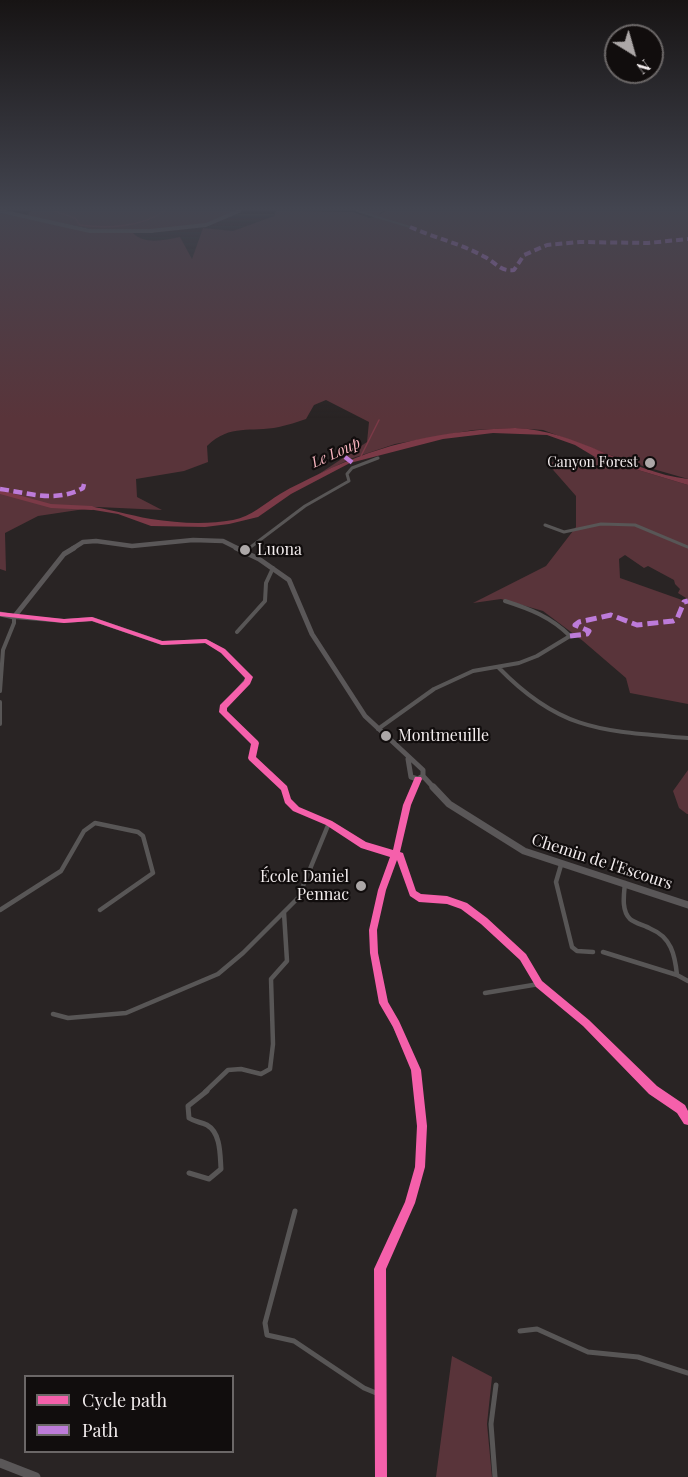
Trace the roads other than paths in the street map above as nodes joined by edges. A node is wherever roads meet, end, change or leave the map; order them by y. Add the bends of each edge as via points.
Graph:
1 (378, 458) dead end
2 (545, 525) dead end
3 (688, 547) edge
4 (246, 551) junction
5 (273, 567) junction
6 (505, 601) dead end
7 (0, 614) edge
8 (16, 614) junction
9 (237, 633) dead end
10 (570, 636) joint
11 (499, 668) junction
12 (0, 691) edge
13 (0, 702) edge
14 (0, 724) edge
15 (378, 730) junction
16 (688, 738) edge
17 (406, 755) junction
18 (419, 767) junction
19 (411, 769) junction
20 (421, 777) junction
21 (329, 823) junction
22 (394, 855) junction
23 (561, 866) junction
24 (626, 883) junction
25 (688, 905) edge
26 (0, 910) edge
27 (100, 910) dead end
28 (284, 913) junction
29 (593, 952) dead end
30 (603, 952) dead end
31 (677, 975) junction
32 (688, 981) edge
33 (539, 984) junction
34 (485, 993) dead end
35 (53, 1014) dead end
36 (688, 1120) edge
37 (189, 1173) dead end
38 (296, 1211) dead end
39 (520, 1331) dead end
40 (688, 1373) edge
41 (496, 1385) dead end
42 (381, 1395) junction
43 (0, 1463) edge
44 (36, 1477) edge
45 (381, 1477) edge
46 (495, 1477) edge

1 - 4 street via 352,468 347,474 349,481 305,506
2 - 3 street via 564,532 601,524 635,525
4 - 5 street, Chemin de l'Escours
4 - 8 street, Chemin de l'Escours via 213,540 132,546 83,542 64,554
5 - 9 street via 266,583 265,601
5 - 15 street, Chemin de l'Escours via 293,584 312,634
6 - 10 street via 542,613
7 - 8 street
8 - 12 street via 3,650
8 - 21 street via 64,621 92,618 154,641 206,641 223,651 249,677 223,712 255,743 252,758 284,788 288,801 296,809
10 - 11 street via 537,656
11 - 15 street via 473,671 434,689
11 - 16 street via 529,699 585,726
13 - 14 street
15 - 17 street, Chemin de l'Escours
17 - 18 street, Chemin de l'Escours
17 - 19 street, Chemin de l'Escours
18 - 19 street
18 - 20 street, Chemin de l'Escours via 423,770
19 - 20 street, Chemin de l'Escours via 410,775
20 - 22 street via 407,805
20 - 23 street, Chemin de l'Escours via 457,809 524,851
21 - 22 street via 364,845
21 - 28 street via 298,898
22 - 33 street via 404,863 413,893 419,898 464,906 523,957
22 - 42 street via 373,930 374,953 384,1003 416,1070 422,1126 420,1167 410,1203 381,1269
23 - 24 street, Chemin de l'Escours
23 - 29 street via 556,882 572,947
24 - 25 street, Chemin de l'Escours
24 - 31 street via 623,909 627,917 668,942
26 - 27 street via 61,871 84,831 95,823 143,836 153,873
28 - 35 street via 218,974 194,986 126,1013 68,1018
28 - 37 street via 287,961 272,978 270,1069 259,1075 230,1069 188,1106 192,1121 214,1130 221,1168 209,1179
30 - 31 street
31 - 32 street
33 - 34 street
33 - 36 street via 586,1023 653,1090 681,1109
38 - 42 street via 265,1330 267,1335 294,1341 364,1388
39 - 40 street via 544,1330 589,1352 651,1360
41 - 46 street via 491,1424
42 - 45 street
43 - 44 street

